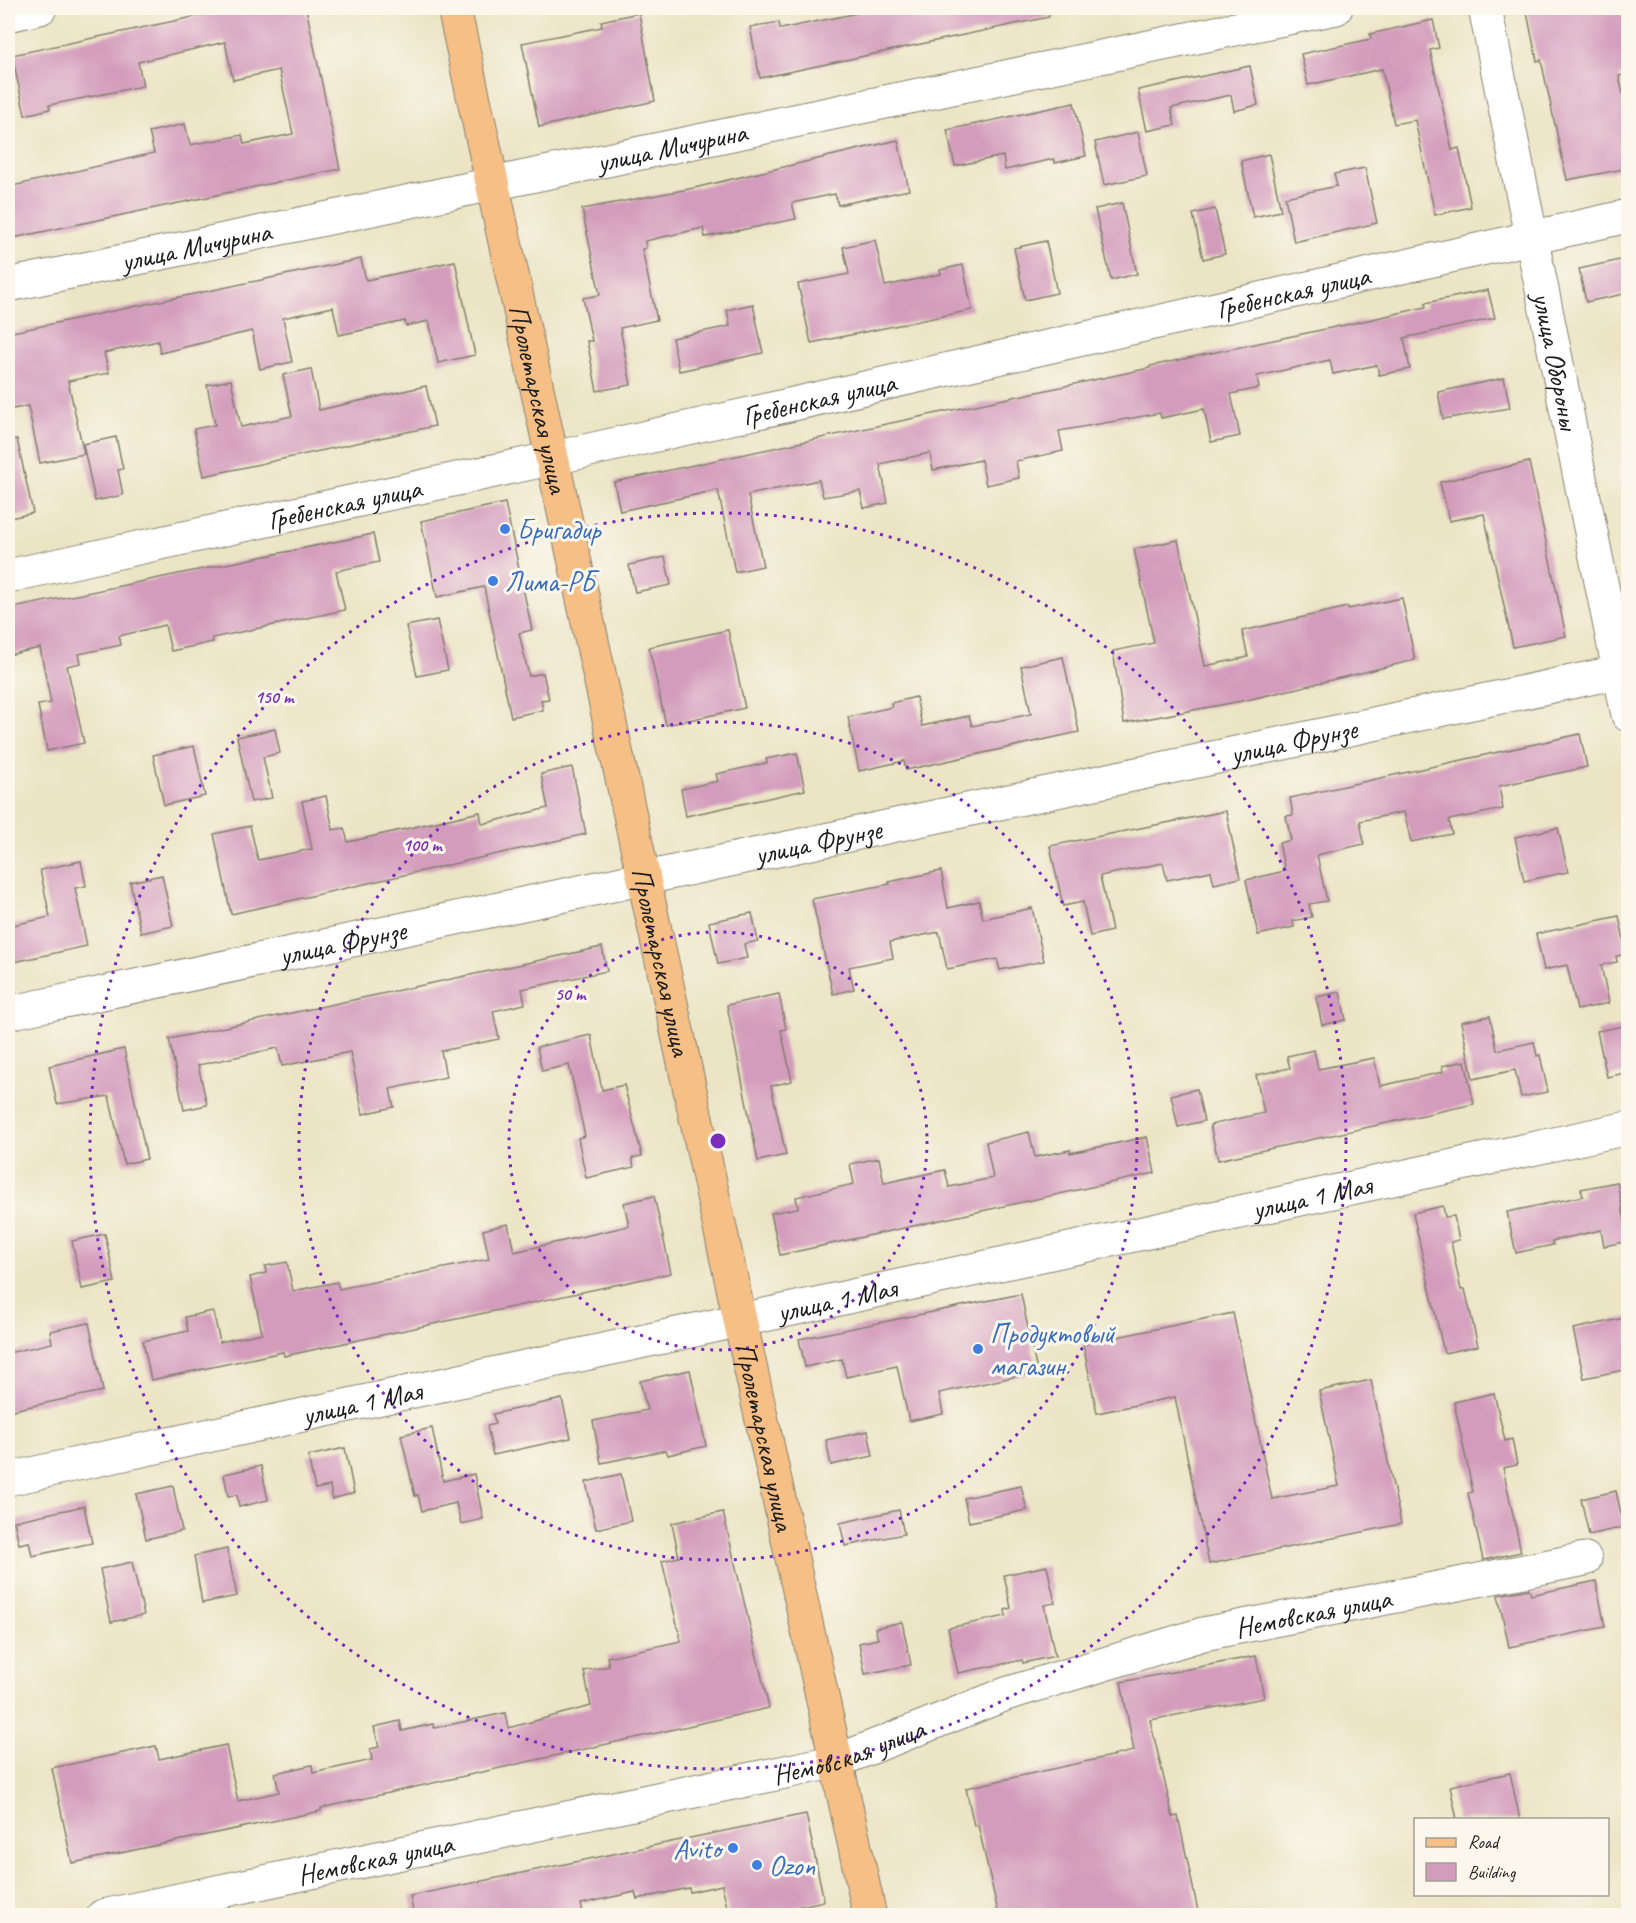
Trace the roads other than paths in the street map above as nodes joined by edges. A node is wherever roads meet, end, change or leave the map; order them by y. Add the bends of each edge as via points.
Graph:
1 (40, 8) edge
2 (454, 8) edge
3 (1336, 8) edge
4 (1485, 8) edge
5 (8, 15) edge
6 (494, 183) junction
7 (1629, 216) edge
8 (1532, 238) junction
9 (8, 285) edge
10 (554, 458) junction
11 (8, 576) edge
12 (1624, 671) edge
13 (1629, 715) edge
14 (644, 879) junction
15 (8, 1013) edge
16 (1629, 1128) edge
17 (739, 1318) junction
18 (8, 1479) edge
19 (1585, 1559) dead end
20 (837, 1761) junction
21 (103, 1916) edge
22 (870, 1916) edge

1 - 5 street
2 - 6 main road, Пролетарская улица
3 - 6 street, улица Мичурина
4 - 8 street, улица Обороны
6 - 9 street, улица Мичурина
6 - 10 main road, Пролетарская улица
7 - 8 street, Гребенская улица
8 - 10 street, Гребенская улица
8 - 12 street, улица Обороны
10 - 11 street, Гребенская улица
10 - 14 main road, Пролетарская улица
12 - 13 street, улица Обороны
12 - 14 street, улица Фрунзе
14 - 15 street, улица Фрунзе
14 - 17 main road, Пролетарская улица
16 - 17 street, улица 1 Мая
17 - 18 street, улица 1 Мая
17 - 20 main road, Пролетарская улица
19 - 20 street, Немовская улица via 1203,1634 1006,1694
20 - 21 street, Немовская улица
20 - 22 main road, Пролетарская улица

